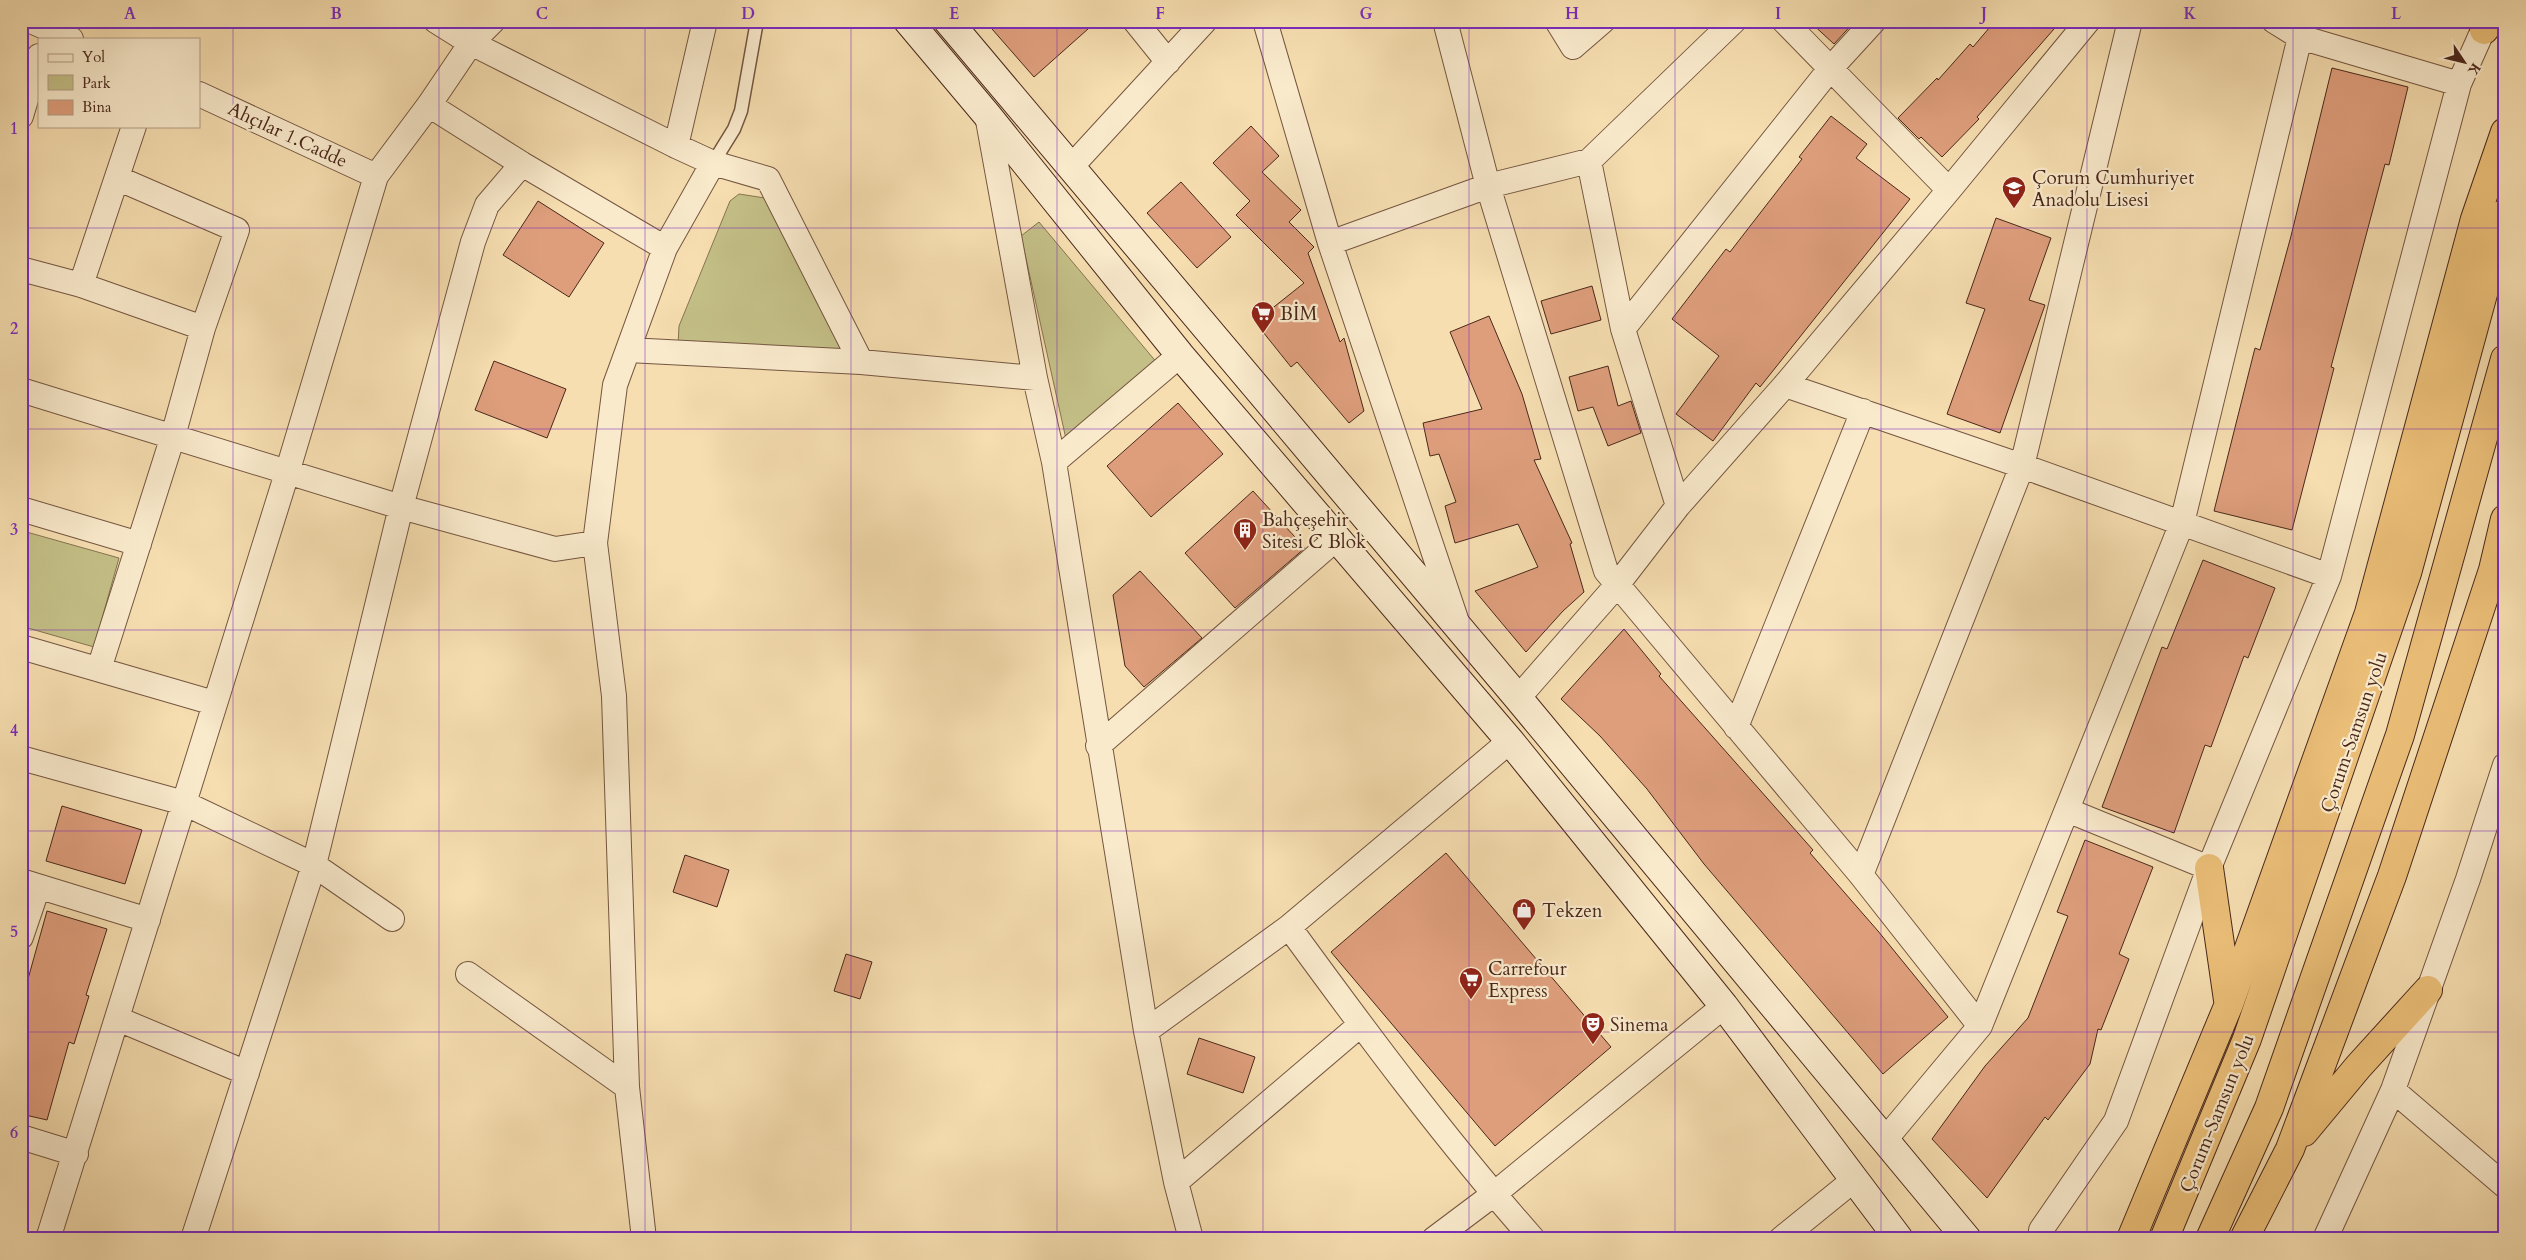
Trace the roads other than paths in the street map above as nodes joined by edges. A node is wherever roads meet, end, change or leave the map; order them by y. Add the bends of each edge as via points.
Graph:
1 (436, 21) edge
2 (493, 21) edge
3 (704, 21) edge
4 (757, 21) edge
5 (908, 21) edge
6 (948, 21) edge
7 (1135, 21) edge
8 (1205, 21) edge
9 (1265, 21) edge
10 (1445, 21) edge
11 (1557, 21) edge
12 (1603, 21) edge
13 (1734, 21) edge
14 (1784, 21) edge
15 (1874, 21) edge
16 (2088, 21) edge
17 (2130, 21) edge
18 (2274, 21) edge
19 (2487, 24) edge
20 (43, 28) edge
21 (2300, 36) junction
22 (68, 38) edge
23 (471, 43) junction
24 (38, 59) edge
25 (1168, 62) junction
26 (1830, 69) junction
27 (2459, 84) junction
28 (200, 94) edge
29 (430, 105) junction
30 (987, 115) junction
31 (21, 116) edge
32 (133, 128) edge
33 (2505, 132) edge
34 (676, 146) junction
35 (1589, 161) junction
36 (713, 163) junction
37 (522, 164) junction
38 (1071, 168) junction
39 (376, 176) junction
40 (117, 178) junction
41 (1488, 186) junction
42 (1949, 190) junction
43 (2505, 213) edge
44 (1330, 243) junction
45 (665, 248) junction
46 (21, 269) edge
47 (81, 285) junction
48 (203, 328) junction
49 (1623, 329) junction
50 (628, 350) junction
51 (1180, 355) junction
52 (2505, 359) edge
53 (861, 362) junction
54 (1034, 378) junction
55 (1784, 385) junction
56 (21, 390) edge
57 (1863, 411) junction
58 (173, 436) junction
59 (1054, 462) junction
60 (2022, 466) junction
61 (287, 473) junction
62 (1678, 506) junction
63 (401, 507) junction
64 (21, 509) edge
65 (2505, 519) edge
66 (2182, 524) junction
67 (1337, 538) junction
68 (596, 543) junction
69 (139, 544) junction
70 (2329, 576) junction
71 (1617, 585) junction
72 (1461, 633) junction
73 (21, 647) edge
74 (99, 669) junction
75 (1518, 698) junction
76 (214, 703) junction
77 (1492, 720) junction
78 (1535, 720) junction
79 (1736, 727) junction
80 (1510, 741) junction
81 (1098, 746) junction
82 (21, 758) edge
83 (2505, 765) edge
84 (184, 803) junction
85 (2067, 810) junction
86 (314, 865) junction
87 (2209, 868) junction
88 (1861, 875) junction
89 (29, 884) edge
90 (392, 919) dead end
91 (148, 920) junction
92 (1289, 927) junction
93 (21, 937) edge
94 (468, 974) dead end
95 (2428, 990) junction
96 (2229, 1004) junction
97 (1724, 1006) junction
98 (118, 1019) junction
99 (1360, 1025) junction
100 (1980, 1026) junction
101 (1146, 1031) junction
102 (247, 1073) junction
103 (627, 1086) junction
104 (2393, 1090) junction
105 (21, 1137) edge
106 (1884, 1141) junction
107 (2290, 1149) junction
108 (76, 1154) junction
109 (1855, 1179) junction
110 (1176, 1182) junction
111 (2505, 1186) edge
112 (1494, 1194) junction
113 (2041, 1230) dead end
114 (48, 1239) edge
115 (193, 1239) edge
116 (644, 1239) edge
117 (1191, 1239) edge
118 (1434, 1239) edge
119 (1533, 1239) edge
120 (1781, 1239) edge
121 (1900, 1239) edge
122 (1967, 1239) edge
123 (2131, 1239) edge
124 (2164, 1239) edge
125 (2210, 1239) edge
126 (2244, 1239) edge
127 (2325, 1239) edge

1 - 23 street
2 - 23 street
3 - 34 street
4 - 36 lane via 741,111
5 - 30 main road
6 - 38 main road
7 - 25 street
8 - 25 street
9 - 44 street
10 - 41 street
11 - 12 street via 1573,47
13 - 35 street
14 - 26 street
15 - 26 street
16 - 42 street
17 - 60 street
18 - 21 street
19 - 27 street
20 - 22 street
21 - 27 street
21 - 66 street
23 - 29 street
23 - 34 street
24 - 31 street
25 - 38 street
26 - 42 street
26 - 49 street
27 - 70 street
28 - 39 street, Ahçılar 1.Cadde
29 - 37 street
29 - 39 street
30 - 51 main road
30 - 54 street
32 - 40 street
33 - 96 highway via 2475,219 2369,613
34 - 36 street
35 - 41 street
35 - 49 street
36 - 45 street
36 - 53 street via 768,179
37 - 45 street
37 - 63 street via 487,205 473,242
38 - 72 main road
39 - 61 street
40 - 47 street
40 - 48 street via 237,230
41 - 44 street
41 - 71 street via 1606,571
42 - 55 street
43 - 124 highway, Çorum-Samsun yolu via 2407,574 2247,1039
44 - 72 street
45 - 50 street
46 - 47 street
47 - 48 street
48 - 58 street
49 - 62 street
50 - 53 street
50 - 68 street via 615,385
51 - 59 street
51 - 67 main road
52 - 125 highway via 2400,735 2268,1108
53 - 54 street
54 - 59 street
55 - 57 street
55 - 62 street
56 - 58 street
57 - 60 street
57 - 79 street
58 - 61 street
58 - 69 street
59 - 81 street
60 - 66 street
60 - 88 street
61 - 63 street
61 - 76 street
62 - 71 street
63 - 68 street via 555,549
63 - 86 street
64 - 69 street
65 - 107 highway via 2493,570 2392,876
66 - 70 street
66 - 85 street
67 - 77 main road
67 - 81 street
68 - 103 street via 614,696
69 - 74 street
70 - 87 street
71 - 75 street
71 - 79 street
72 - 75 main road
73 - 74 street
74 - 76 street
75 - 77 main road
75 - 78 main road
76 - 84 street
77 - 80 main road
78 - 80 main road
78 - 106 main road
79 - 88 street
80 - 92 street
80 - 97 main road
81 - 101 street
82 - 84 street
83 - 95 street
84 - 86 street
84 - 91 street
85 - 87 street
85 - 100 street
86 - 90 street
86 - 102 street
87 - 96 highway
87 - 113 street via 2116,1121
88 - 100 street
89 - 91 street
89 - 93 street
91 - 98 street
92 - 99 street
92 - 101 street
94 - 103 street
95 - 104 street
95 - 107 highway
96 - 123 highway
97 - 109 main road
97 - 112 street
98 - 102 street
98 - 108 street
99 - 110 street
99 - 112 street
100 - 106 street
101 - 110 street
102 - 115 street
103 - 116 street
104 - 111 street
104 - 127 street
105 - 108 street
106 - 122 main road
107 - 126 highway
108 - 114 street
109 - 120 street
109 - 121 main road
110 - 117 street
112 - 118 street
112 - 119 street

